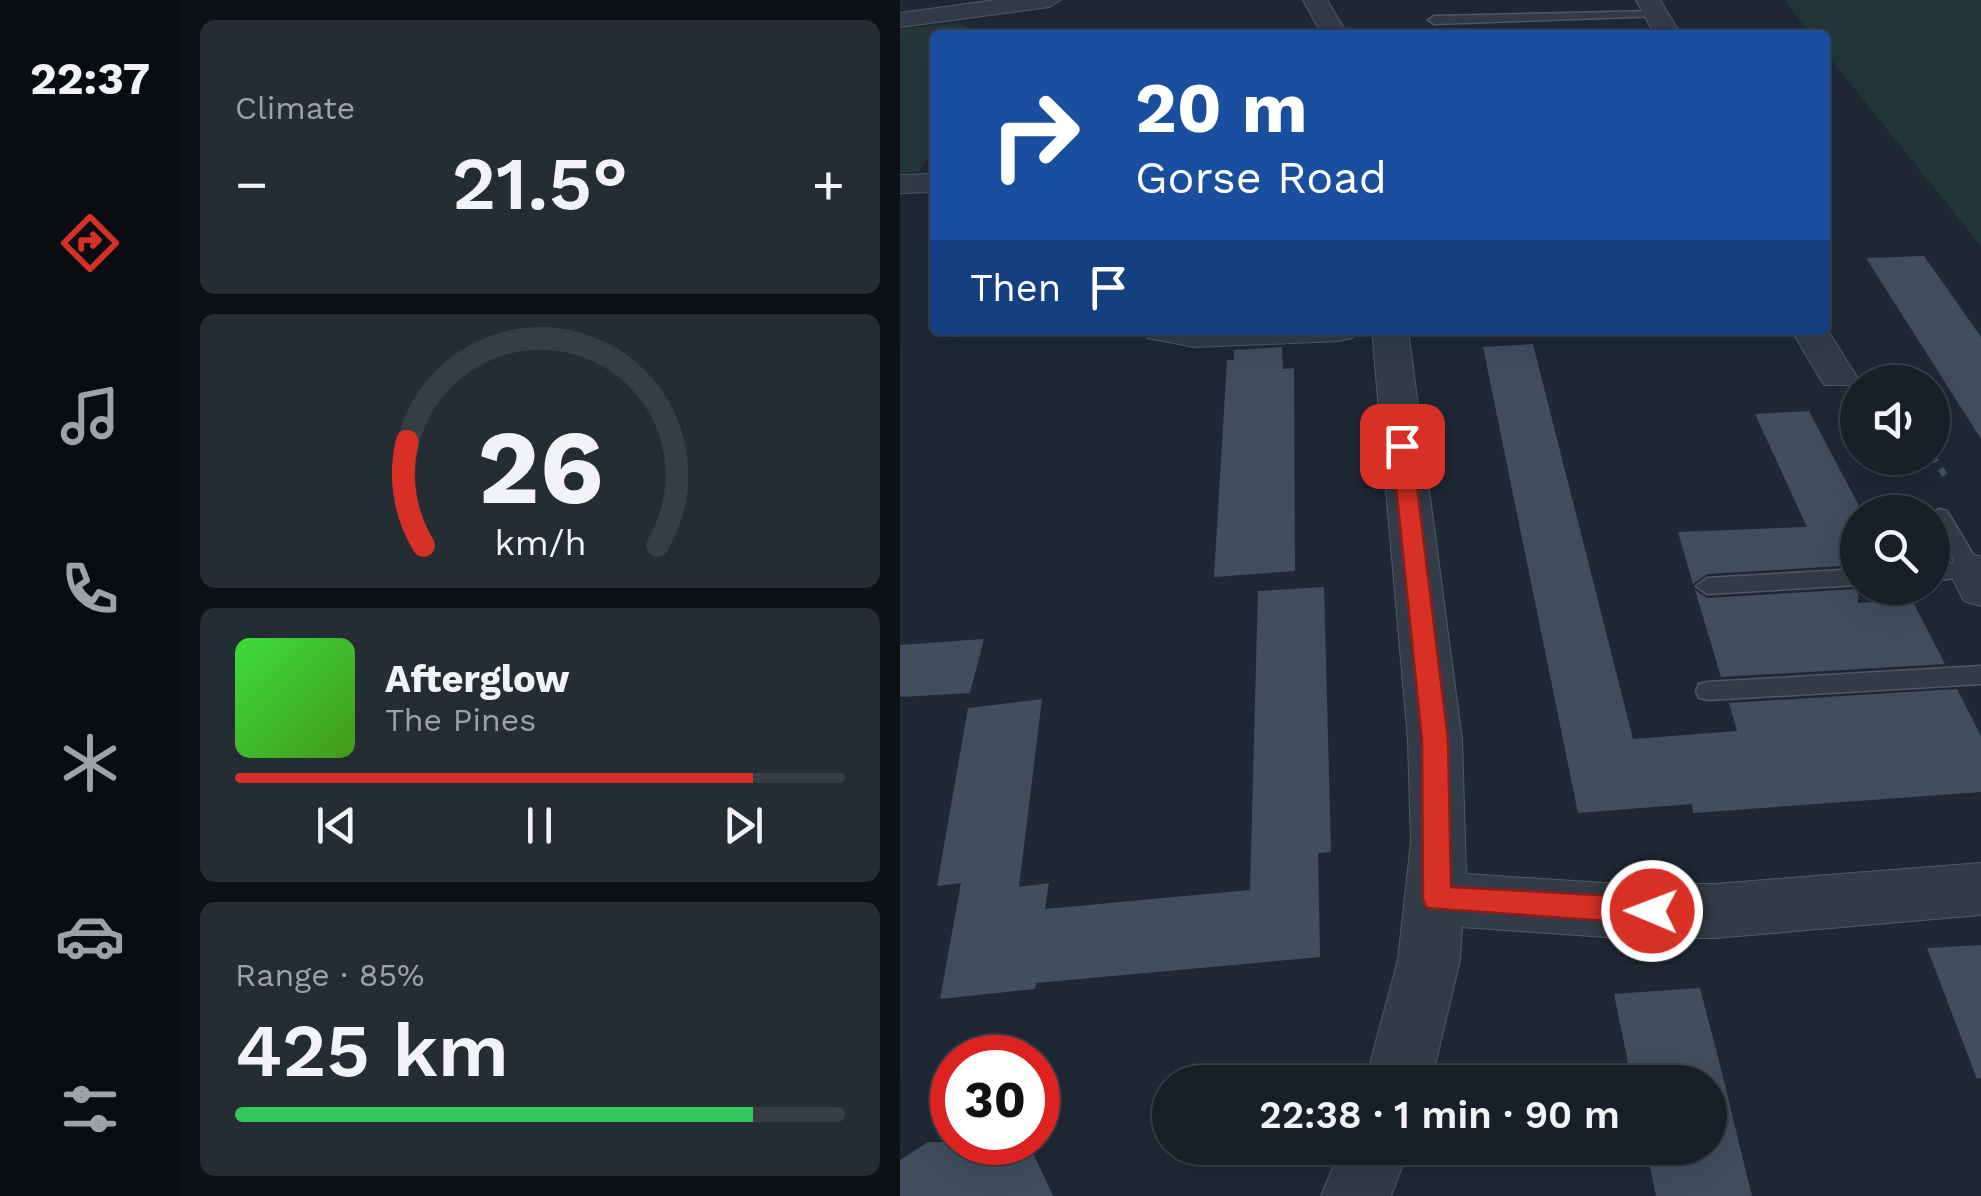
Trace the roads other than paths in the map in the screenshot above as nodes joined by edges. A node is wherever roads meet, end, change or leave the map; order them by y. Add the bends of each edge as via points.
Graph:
1 (1049, 0) edge
2 (1315, 0) edge
3 (973, 10) junction
4 (1657, 16) edge
5 (900, 20) edge
6 (1434, 20) dead end
7 (982, 30) edge
8 (1332, 30) edge
9 (930, 183) edge
10 (900, 184) edge
11 (1189, 335) edge
12 (1219, 335) edge
13 (1391, 335) edge
14 (1812, 335) edge
15 (1838, 377) dead end
16 (1950, 545) edge
17 (1961, 577) edge
18 (1840, 578) edge
19 (1707, 586) dead end
20 (1981, 674) edge
21 (1708, 691) dead end
22 (1981, 889) edge
23 (1437, 899) junction
24 (1402, 1065) edge
25 (1368, 1165) edge
26 (1356, 1196) edge

1 - 3 street
2 - 8 street
3 - 5 street
3 - 7 street
4 - 6 lane
9 - 10 street
11 - 12 street
13 - 23 street via 1435,740
14 - 15 street
16 - 17 lane
18 - 19 lane
20 - 21 lane
22 - 23 street via 1715,911
23 - 24 street
25 - 26 street

